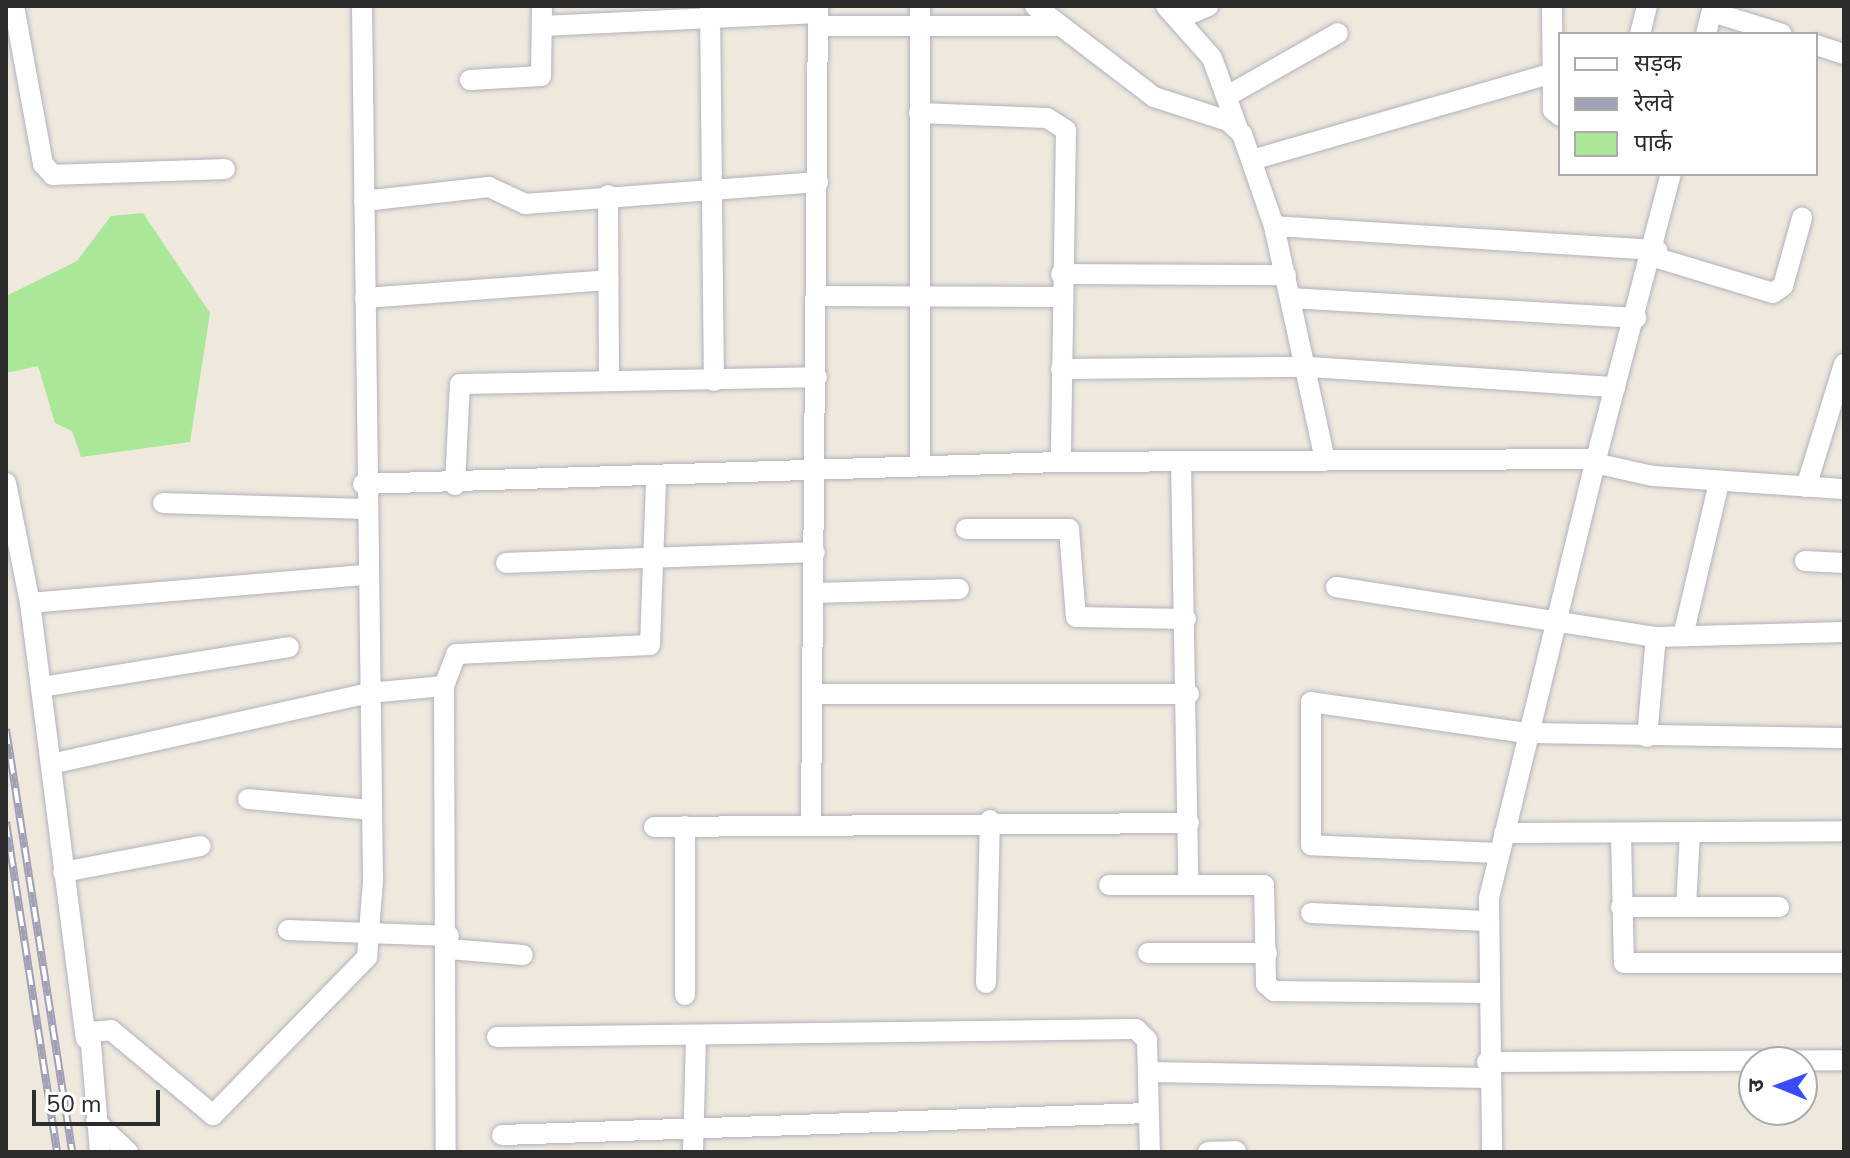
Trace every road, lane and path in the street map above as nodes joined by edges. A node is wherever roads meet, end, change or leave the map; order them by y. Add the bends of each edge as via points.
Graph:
1 (14, 6) edge
2 (362, 6) edge
3 (1035, 6) edge
4 (1208, 6) edge
5 (1552, 6) edge
6 (1647, 6) edge
7 (1712, 9) edge
8 (710, 12) edge
9 (1172, 12) edge
10 (627, 14) edge
11 (818, 15) edge
12 (542, 16) edge
13 (920, 16) edge
14 (1056, 26) junction
15 (1640, 32) edge
16 (1706, 32) edge
17 (1776, 32) edge
18 (1338, 33) dead end
19 (1818, 46) edge
20 (1844, 54) edge
21 (1553, 73) junction
22 (470, 80) dead end
23 (1229, 95) junction
24 (919, 113) junction
25 (1558, 114) edge
26 (1238, 129) junction
27 (1255, 159) junction
28 (225, 169) dead end
29 (1671, 176) edge
30 (818, 182) junction
31 (714, 185) junction
32 (608, 195) junction
33 (364, 201) junction
34 (1802, 218) dead end
35 (1274, 226) junction
36 (1656, 253) junction
37 (1061, 274) junction
38 (1286, 275) junction
39 (608, 280) junction
40 (817, 296) junction
41 (920, 296) junction
42 (1060, 297) junction
43 (365, 298) junction
44 (1291, 298) junction
45 (1636, 318) junction
46 (1844, 364) edge
47 (1310, 367) junction
48 (1061, 369) junction
49 (817, 377) junction
50 (609, 381) junction
51 (714, 381) junction
52 (1615, 387) junction
53 (1325, 459) junction
54 (1061, 462) junction
55 (1181, 462) junction
56 (1598, 462) junction
57 (920, 465) junction
58 (817, 468) junction
59 (656, 478) junction
60 (1719, 482) junction
61 (6, 483) edge
62 (363, 484) junction
63 (455, 485) junction
64 (1806, 487) junction
65 (1844, 489) edge
66 (163, 503) dead end
67 (364, 509) junction
68 (966, 529) dead end
69 (815, 552) junction
70 (658, 556) junction
71 (1805, 561) dead end
72 (506, 563) dead end
73 (1844, 563) edge
74 (366, 575) junction
75 (1336, 587) dead end
76 (959, 589) dead end
77 (814, 593) junction
78 (30, 603) junction
79 (1186, 619) junction
80 (1556, 626) junction
81 (1844, 632) edge
82 (1683, 636) junction
83 (1656, 637) junction
84 (289, 647) dead end
85 (444, 686) junction
86 (42, 687) junction
87 (369, 693) junction
88 (813, 694) junction
89 (1189, 694) junction
90 (1525, 733) junction
91 (1647, 737) junction
92 (1844, 738) edge
93 (51, 764) junction
94 (248, 799) dead end
95 (371, 810) junction
96 (990, 820) junction
97 (1189, 823) junction
98 (811, 824) junction
99 (685, 826) junction
100 (654, 827) dead end
101 (1844, 831) edge
102 (1690, 834) junction
103 (1621, 835) junction
104 (1501, 843) junction
105 (201, 846) dead end
106 (63, 872) junction
107 (1188, 884) junction
108 (1109, 885) dead end
109 (1621, 907) junction
110 (1686, 907) junction
111 (1779, 907) dead end
112 (1311, 913) dead end
113 (1487, 921) junction
114 (288, 930) dead end
115 (369, 933) junction
116 (448, 942) junction
117 (1148, 953) dead end
118 (1267, 953) junction
119 (523, 955) dead end
120 (1844, 963) edge
121 (986, 983) dead end
122 (1486, 993) junction
123 (685, 995) dead end
124 (497, 1037) dead end
125 (86, 1038) junction
126 (696, 1038) junction
127 (1844, 1060) edge
128 (1488, 1070) junction
129 (1149, 1072) junction
130 (1148, 1113) junction
131 (96, 1122) junction
132 (693, 1130) junction
133 (502, 1135) dead end
134 (1236, 1151) edge
135 (100, 1152) edge
136 (128, 1152) edge
137 (446, 1152) edge
138 (693, 1152) edge
139 (1150, 1152) edge
140 (1208, 1152) edge
141 (1492, 1152) edge

1 - 28 street via 43,164 53,175
2 - 33 street
3 - 14 street
4 - 9 street
5 - 21 street
6 - 15 street
7 - 16 street
7 - 17 street
8 - 10 street
8 - 11 street
8 - 31 street
9 - 23 street via 1205,46
10 - 12 street
11 - 13 street
11 - 30 street
12 - 22 street via 541,76
13 - 14 street
13 - 24 street
14 - 26 street via 1154,97
18 - 23 street
19 - 20 street
21 - 25 street via 1553,110
21 - 27 street
23 - 26 street
24 - 37 street via 1062,124 1068,143
24 - 41 street
26 - 27 street
27 - 35 street
29 - 36 street
30 - 31 street
30 - 40 street
31 - 32 street
31 - 51 street
32 - 33 street via 518,204 489,187
32 - 39 street
33 - 43 street
34 - 36 street via 1783,286 1773,293
35 - 36 street
35 - 38 street
36 - 45 street
37 - 38 street
37 - 42 street
38 - 44 street
39 - 43 street
39 - 50 street
40 - 41 street
40 - 49 street
41 - 42 street
41 - 57 street
42 - 48 street
43 - 62 street
44 - 45 street
44 - 47 street
45 - 52 street
46 - 64 street
47 - 48 street
47 - 52 street
47 - 53 street
48 - 54 street
49 - 51 street
49 - 58 street
50 - 51 street
50 - 63 street via 460,384
52 - 56 street
53 - 55 street
53 - 56 street
54 - 55 street
54 - 57 street
55 - 79 street
56 - 60 street
56 - 80 street
57 - 58 street
58 - 59 street
58 - 69 street
59 - 63 street
59 - 70 street
60 - 64 street
60 - 82 street
61 - 78 street
62 - 63 street
62 - 67 street
64 - 65 street
66 - 67 street
67 - 74 street
68 - 79 street via 1069,529 1076,617
69 - 70 street
69 - 77 street
70 - 72 street
70 - 85 street via 650,645 456,654 448,660
71 - 73 street
74 - 78 street
74 - 87 street
75 - 80 street
76 - 77 street
77 - 88 street
78 - 86 street
79 - 89 street
80 - 83 street
80 - 90 street
81 - 82 street
82 - 83 street
83 - 91 street
84 - 86 street
85 - 87 street
85 - 116 street
86 - 93 street
87 - 93 street
87 - 95 street
88 - 89 street
88 - 98 street
89 - 97 street
90 - 91 street
90 - 104 street
90 - 104 street via 1322,700 1308,710 1311,845
91 - 92 street
93 - 106 street
94 - 95 street
95 - 115 street
96 - 97 street
96 - 98 street
96 - 121 street
97 - 107 street
98 - 99 street
99 - 100 street
99 - 123 street
101 - 102 street
102 - 103 street
102 - 110 street
103 - 104 street
103 - 109 street
104 - 113 street
105 - 106 street
106 - 125 street
107 - 108 street
107 - 118 street via 1264,885
109 - 110 street
109 - 120 street via 1621,958 1630,965
110 - 111 street
112 - 113 street
113 - 122 street
114 - 115 street
115 - 116 street
115 - 125 street via 363,964 213,1115 111,1030
116 - 119 street
116 - 137 street
117 - 118 street
118 - 122 street via 1266,984 1274,991
122 - 128 street
124 - 126 street
125 - 131 street
126 - 129 street via 1136,1029 1145,1034
126 - 132 street
127 - 128 street
128 - 129 street
128 - 141 street
129 - 130 street
130 - 132 street
130 - 139 street
131 - 135 street
131 - 136 street
132 - 133 street
132 - 138 street
134 - 140 street

